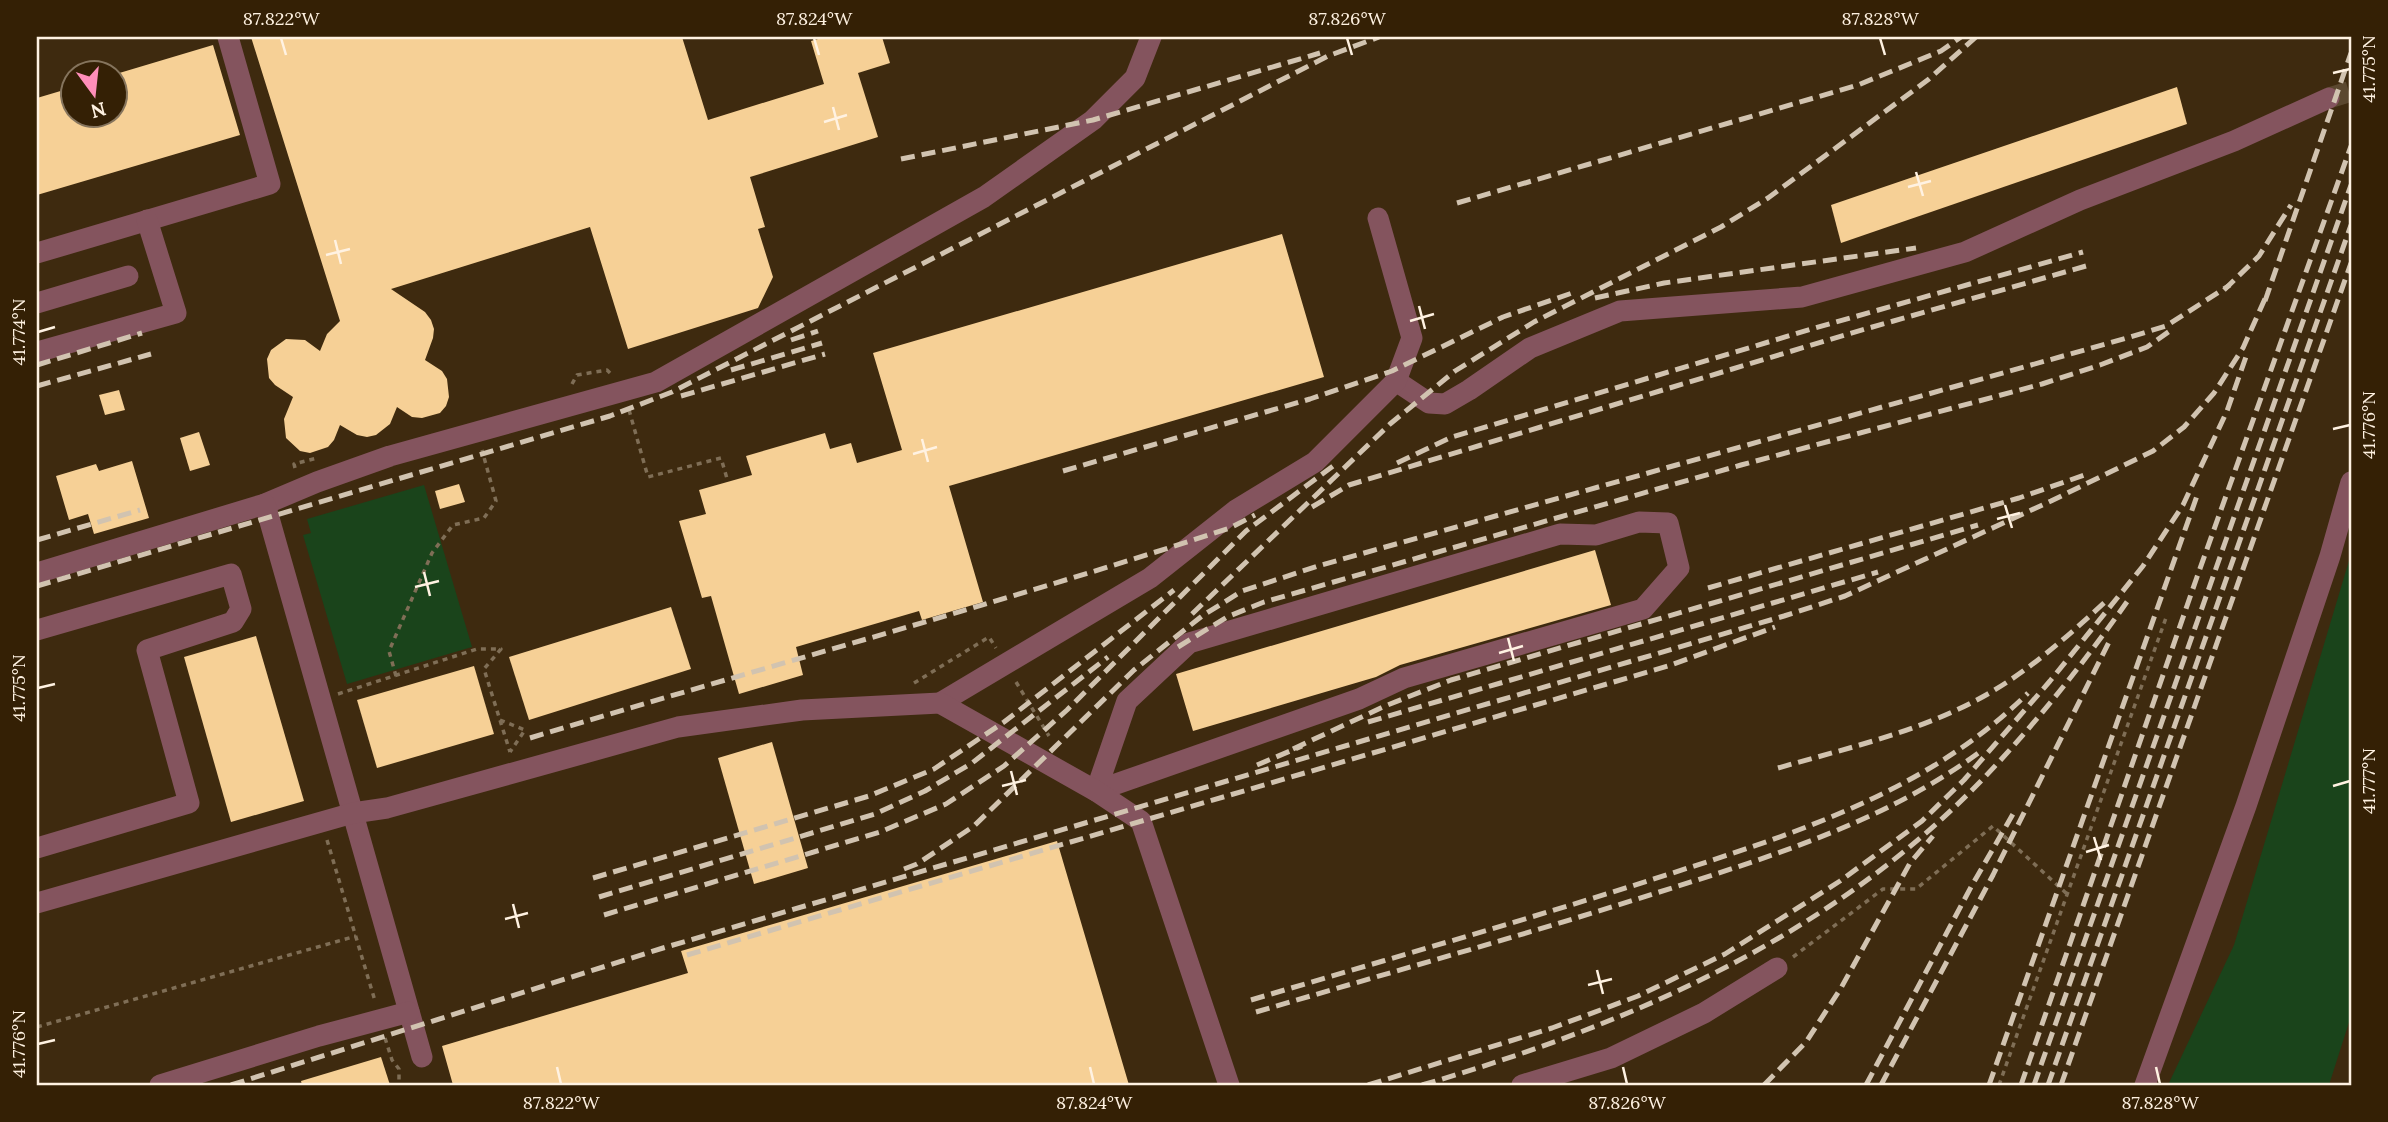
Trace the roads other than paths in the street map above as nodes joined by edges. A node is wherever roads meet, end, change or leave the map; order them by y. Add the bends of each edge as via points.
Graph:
1 (228, 37) edge
2 (1152, 37) edge
3 (2329, 98) tunnel mouth
4 (1378, 218) dead end
5 (147, 220) junction
6 (37, 253) edge
7 (128, 276) dead end
8 (37, 303) edge
9 (37, 352) edge
10 (1396, 381) junction
11 (2351, 482) edge
12 (265, 504) junction
13 (37, 573) edge
14 (37, 630) edge
15 (940, 703) junction
16 (1096, 792) junction
17 (353, 813) junction
18 (37, 848) edge
19 (37, 903) edge
20 (1777, 968) road end
21 (409, 1012) junction
22 (422, 1058) dead end
23 (160, 1085) edge
24 (1228, 1085) edge
25 (1522, 1085) edge
26 (2145, 1085) edge

1 - 5 lane via 270,184
2 - 12 lane via 1135,78 1093,120 984,197 656,382 390,456
3 - 10 lane via 2234,141 2080,200 1965,253 1802,297 1620,311 1530,348 1445,404 1429,403
4 - 10 lane via 1412,338
5 - 6 lane
5 - 9 lane via 176,313
7 - 8 lane
10 - 15 lane via 1315,462 1236,510 1150,578
11 - 26 lane via 2246,806
12 - 13 lane
12 - 17 lane
14 - 18 lane via 231,574 240,609 233,622 147,650 189,803
15 - 16 lane
15 - 17 lane via 802,710 678,727 387,808
16 - 16 lane via 1359,699 1404,678 1643,609 1679,568 1668,523 1639,522 1596,536 1559,534 1189,643 1127,701
16 - 24 lane via 1141,821
17 - 19 lane
17 - 21 lane
20 - 25 lane via 1704,1013 1611,1058
21 - 22 lane
21 - 23 lane

